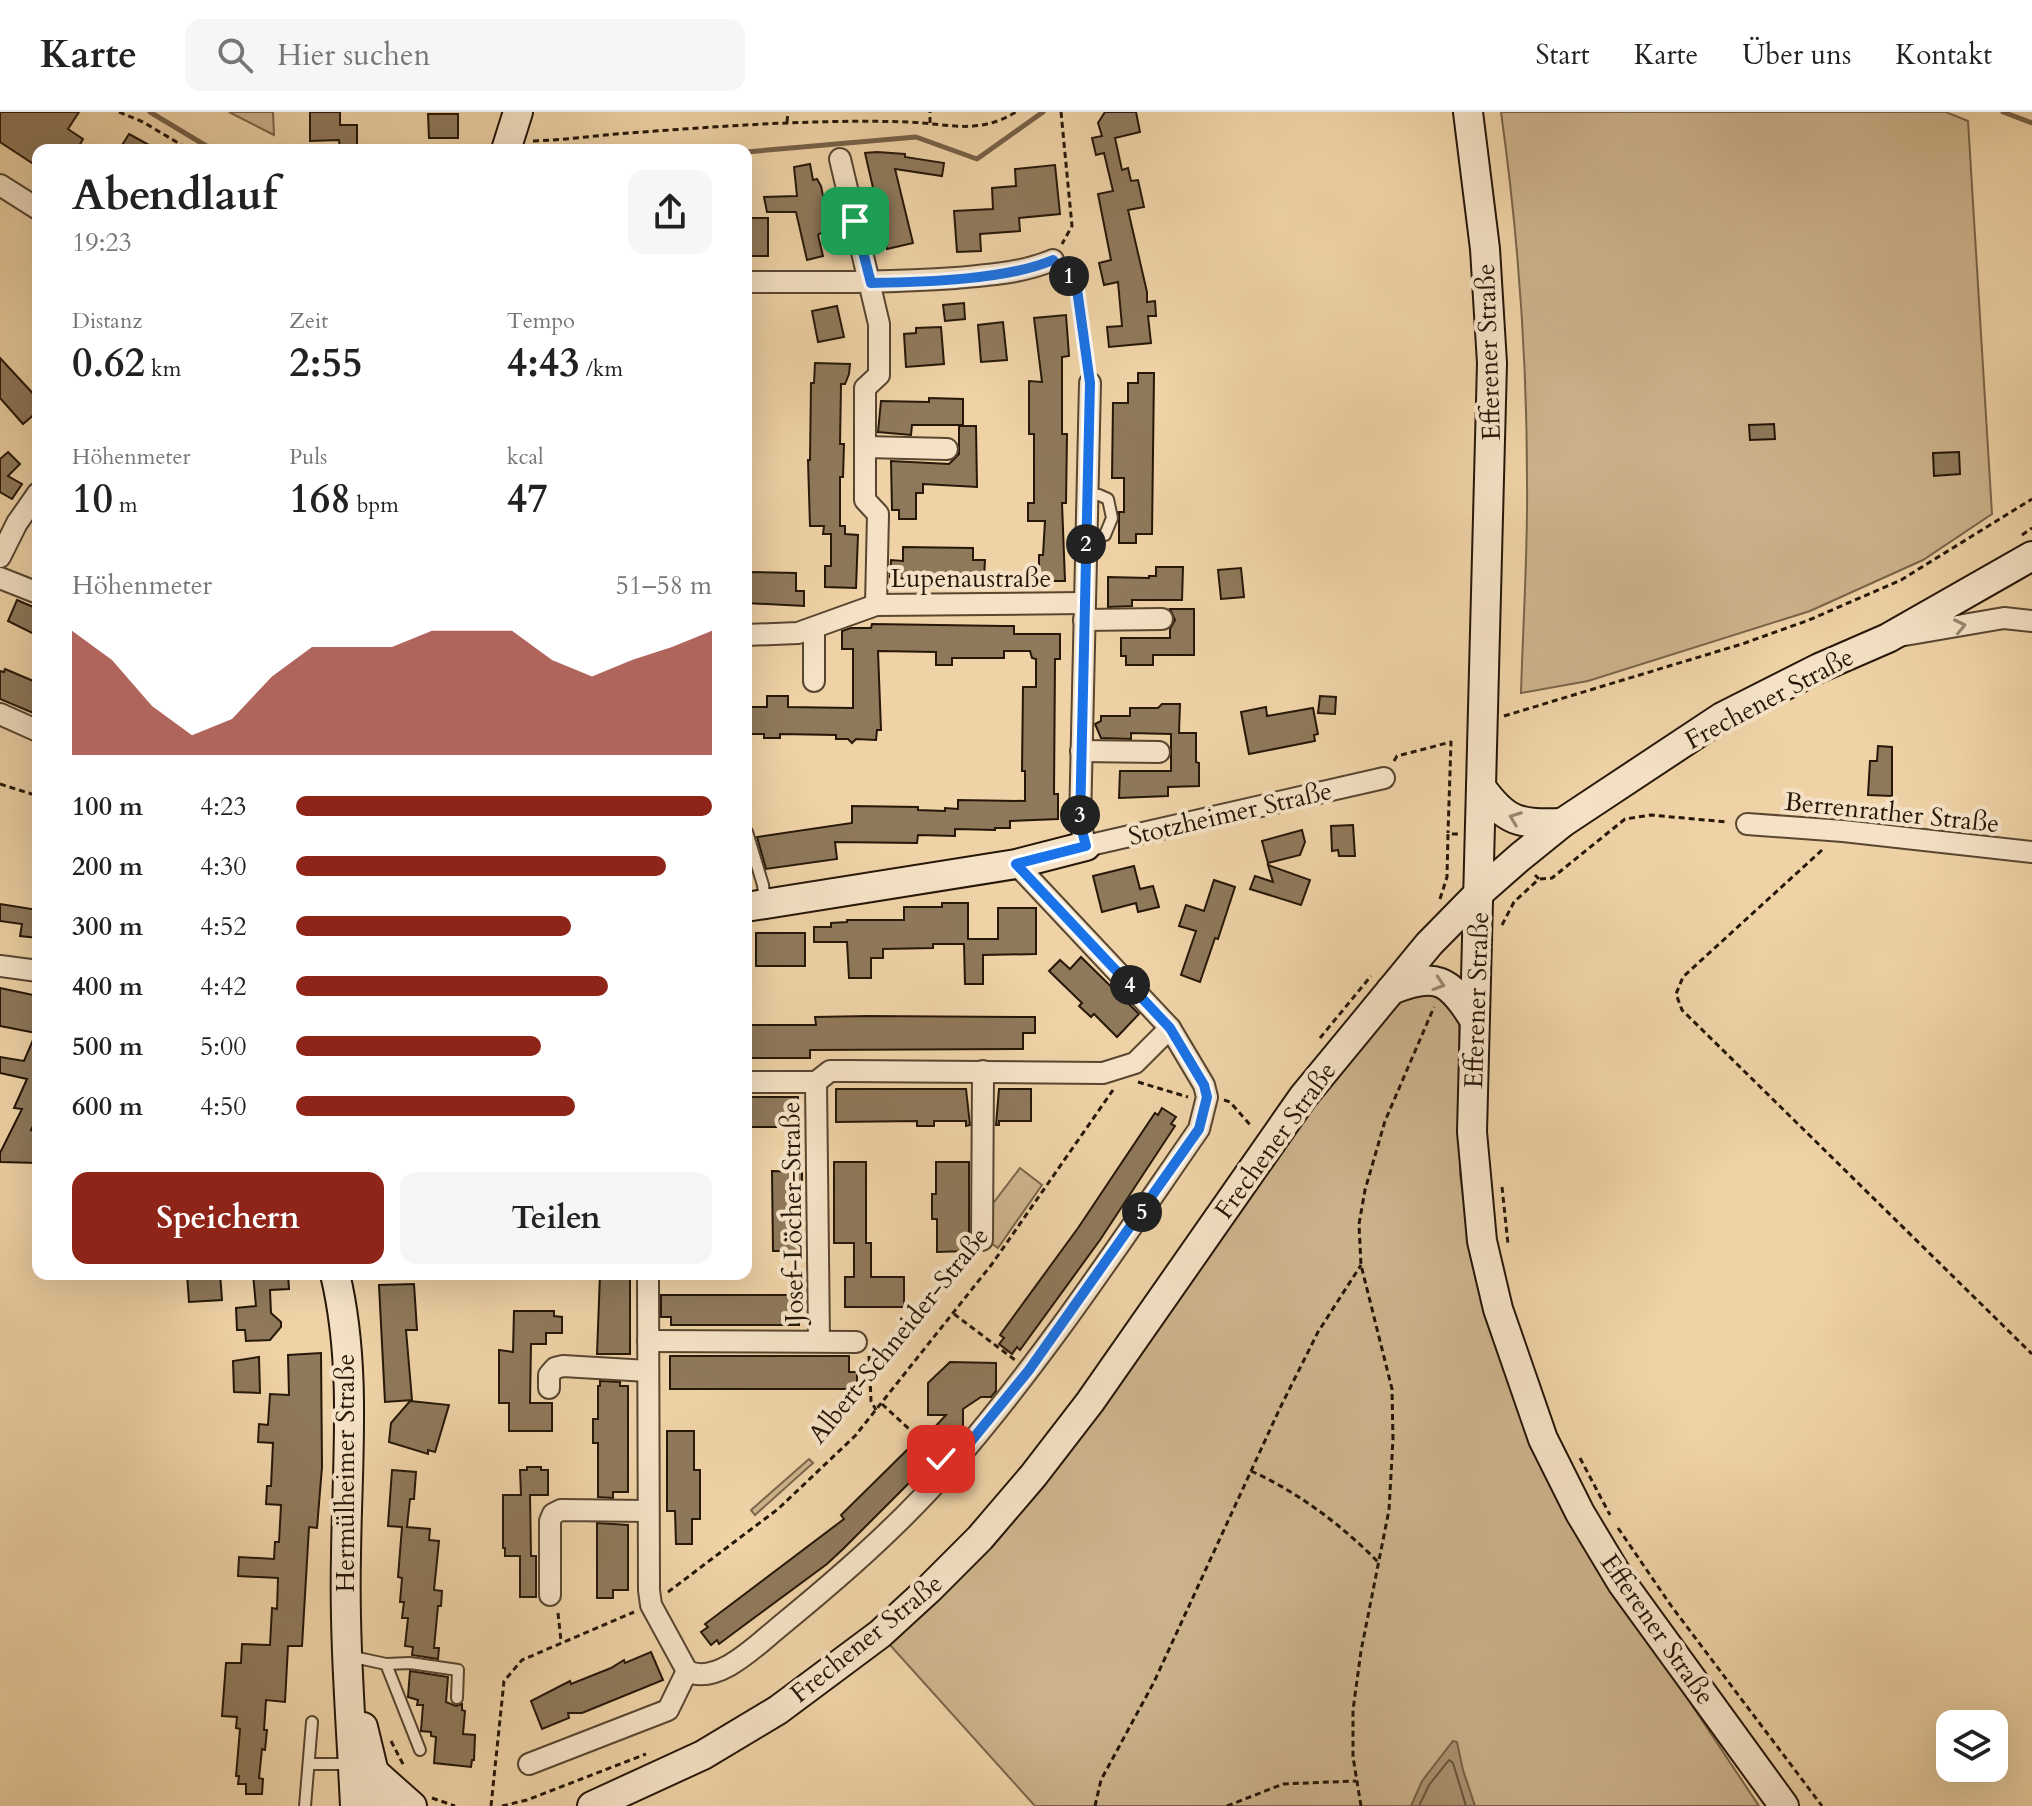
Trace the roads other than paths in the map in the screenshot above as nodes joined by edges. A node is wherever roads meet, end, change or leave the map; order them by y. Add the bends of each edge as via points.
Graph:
1 (518, 112) edge
2 (1468, 112) edge
3 (509, 144) edge
4 (840, 159) dead end
5 (0, 185) edge
6 (32, 205) edge
7 (1053, 260) road end
8 (752, 282) edge
9 (871, 283) junction
10 (1090, 383) road end
11 (866, 447) junction
12 (947, 449) dead end
13 (32, 502) edge
14 (0, 557) edge
15 (2028, 564) edge
16 (0, 578) edge
17 (32, 591) edge
18 (876, 605) junction
19 (1084, 612) junction
20 (1162, 619) dead end
21 (2032, 621) edge
22 (814, 629) junction
23 (752, 635) edge
24 (1888, 638) junction
25 (814, 681) dead end
26 (0, 714) edge
27 (32, 728) edge
28 (1081, 751) junction
29 (1159, 752) dead end
30 (1384, 778) road end
31 (1481, 787) junction
32 (1562, 823) junction
33 (1747, 824) road end
34 (1086, 846) junction
35 (752, 849) edge
36 (2032, 852) edge
37 (1016, 864) junction
38 (1479, 893) junction
39 (756, 906) edge
40 (0, 966) edge
41 (32, 970) edge
42 (1391, 991) junction
43 (1473, 1018) junction
44 (1170, 1028) junction
45 (983, 1071) junction
46 (752, 1082) edge
47 (816, 1082) junction
48 (982, 1240) dead end
49 (336, 1280) edge
50 (648, 1280) edge
51 (648, 1341) junction
52 (819, 1341) junction
53 (856, 1342) road end
54 (648, 1371) junction
55 (549, 1388) dead end
56 (648, 1511) junction
57 (550, 1595) road end
58 (347, 1664) junction
59 (386, 1664) junction
60 (687, 1671) junction
61 (457, 1698) dead end
62 (312, 1722) dead end
63 (420, 1750) dead end
64 (309, 1764) junction
65 (529, 1764) dead end
66 (364, 1769) junction
67 (422, 1802) edge
68 (305, 1806) edge
69 (355, 1806) edge
70 (382, 1806) edge
71 (592, 1806) edge
72 (1784, 1806) edge

1 - 3 main road
2 - 31 main road, Efferener Straße via 1492,363
4 - 9 street, Lupenaustraße
5 - 6 street
7 - 9 street via 1006,273
8 - 9 street
9 - 11 street, Lupenaustraße via 879,324 879,375 865,388
10 - 19 street
11 - 12 street
11 - 18 street, Lupenaustraße via 865,500 878,514
13 - 14 street
15 - 24 main road, Frechener Straße
16 - 17 street
18 - 19 street, Lupenaustraße
18 - 22 street
19 - 20 street, Lupenaustraße
19 - 28 street
24 -> 21 street via 2004,618
22 - 23 street
22 - 25 street
24 - 32 main road, Frechener Straße via 1722,717
26 - 27 street
28 - 29 street
28 - 34 street via 1080,823
30 - 34 street, Stotzheimer Straße
32 -> 31 main road via 1511,819
31 - 38 main road, Efferener Straße
32 - 38 main road, Frechener Straße
33 - 36 street, Berrenrather Straße
34 - 37 main road, Stotzheimer Straße
35 - 39 lane via 763,885
37 - 39 main road, Stotzheimer Straße
37 - 44 street
38 - 42 main road, Frechener Straße
38 - 43 main road, Efferener Straße
40 - 41 street
42 -> 43 main road via 1421,980 1443,982
42 - 71 main road, Frechener Straße via 1303,1097 1090,1402 980,1538 880,1634 778,1710 703,1755
43 - 72 main road, Efferener Straße via 1472,1132 1482,1241 1498,1309 1543,1439 1622,1583
44 - 45 street via 1135,1063 1103,1073
44 - 60 street via 1204,1085 1207,1097 1199,1129 1029,1370 950,1467 849,1570 712,1675
45 - 47 street via 830,1071
45 - 48 street
46 - 47 street
47 - 52 street, Josef-Löcher-Straße
49 - 58 main road, Hermülheimer Straße via 350,1421
50 - 51 street
51 - 52 street, Josef-Löcher-Straße
51 - 54 street
52 - 53 street, Josef-Löcher-Straße
54 - 55 street via 563,1366 549,1375
54 - 56 street
56 - 57 street via 553,1514
56 - 60 street via 651,1605
58 - 59 lane
58 - 66 main road, Hermülheimer Straße
59 - 61 lane via 458,1670
59 - 63 lane
60 - 65 street via 668,1710
62 - 64 lane
64 - 66 lane
64 - 68 lane
66 - 67 main road
66 - 69 main road, Hermülheimer Straße
66 - 70 main road, Hermülheimer Straße

